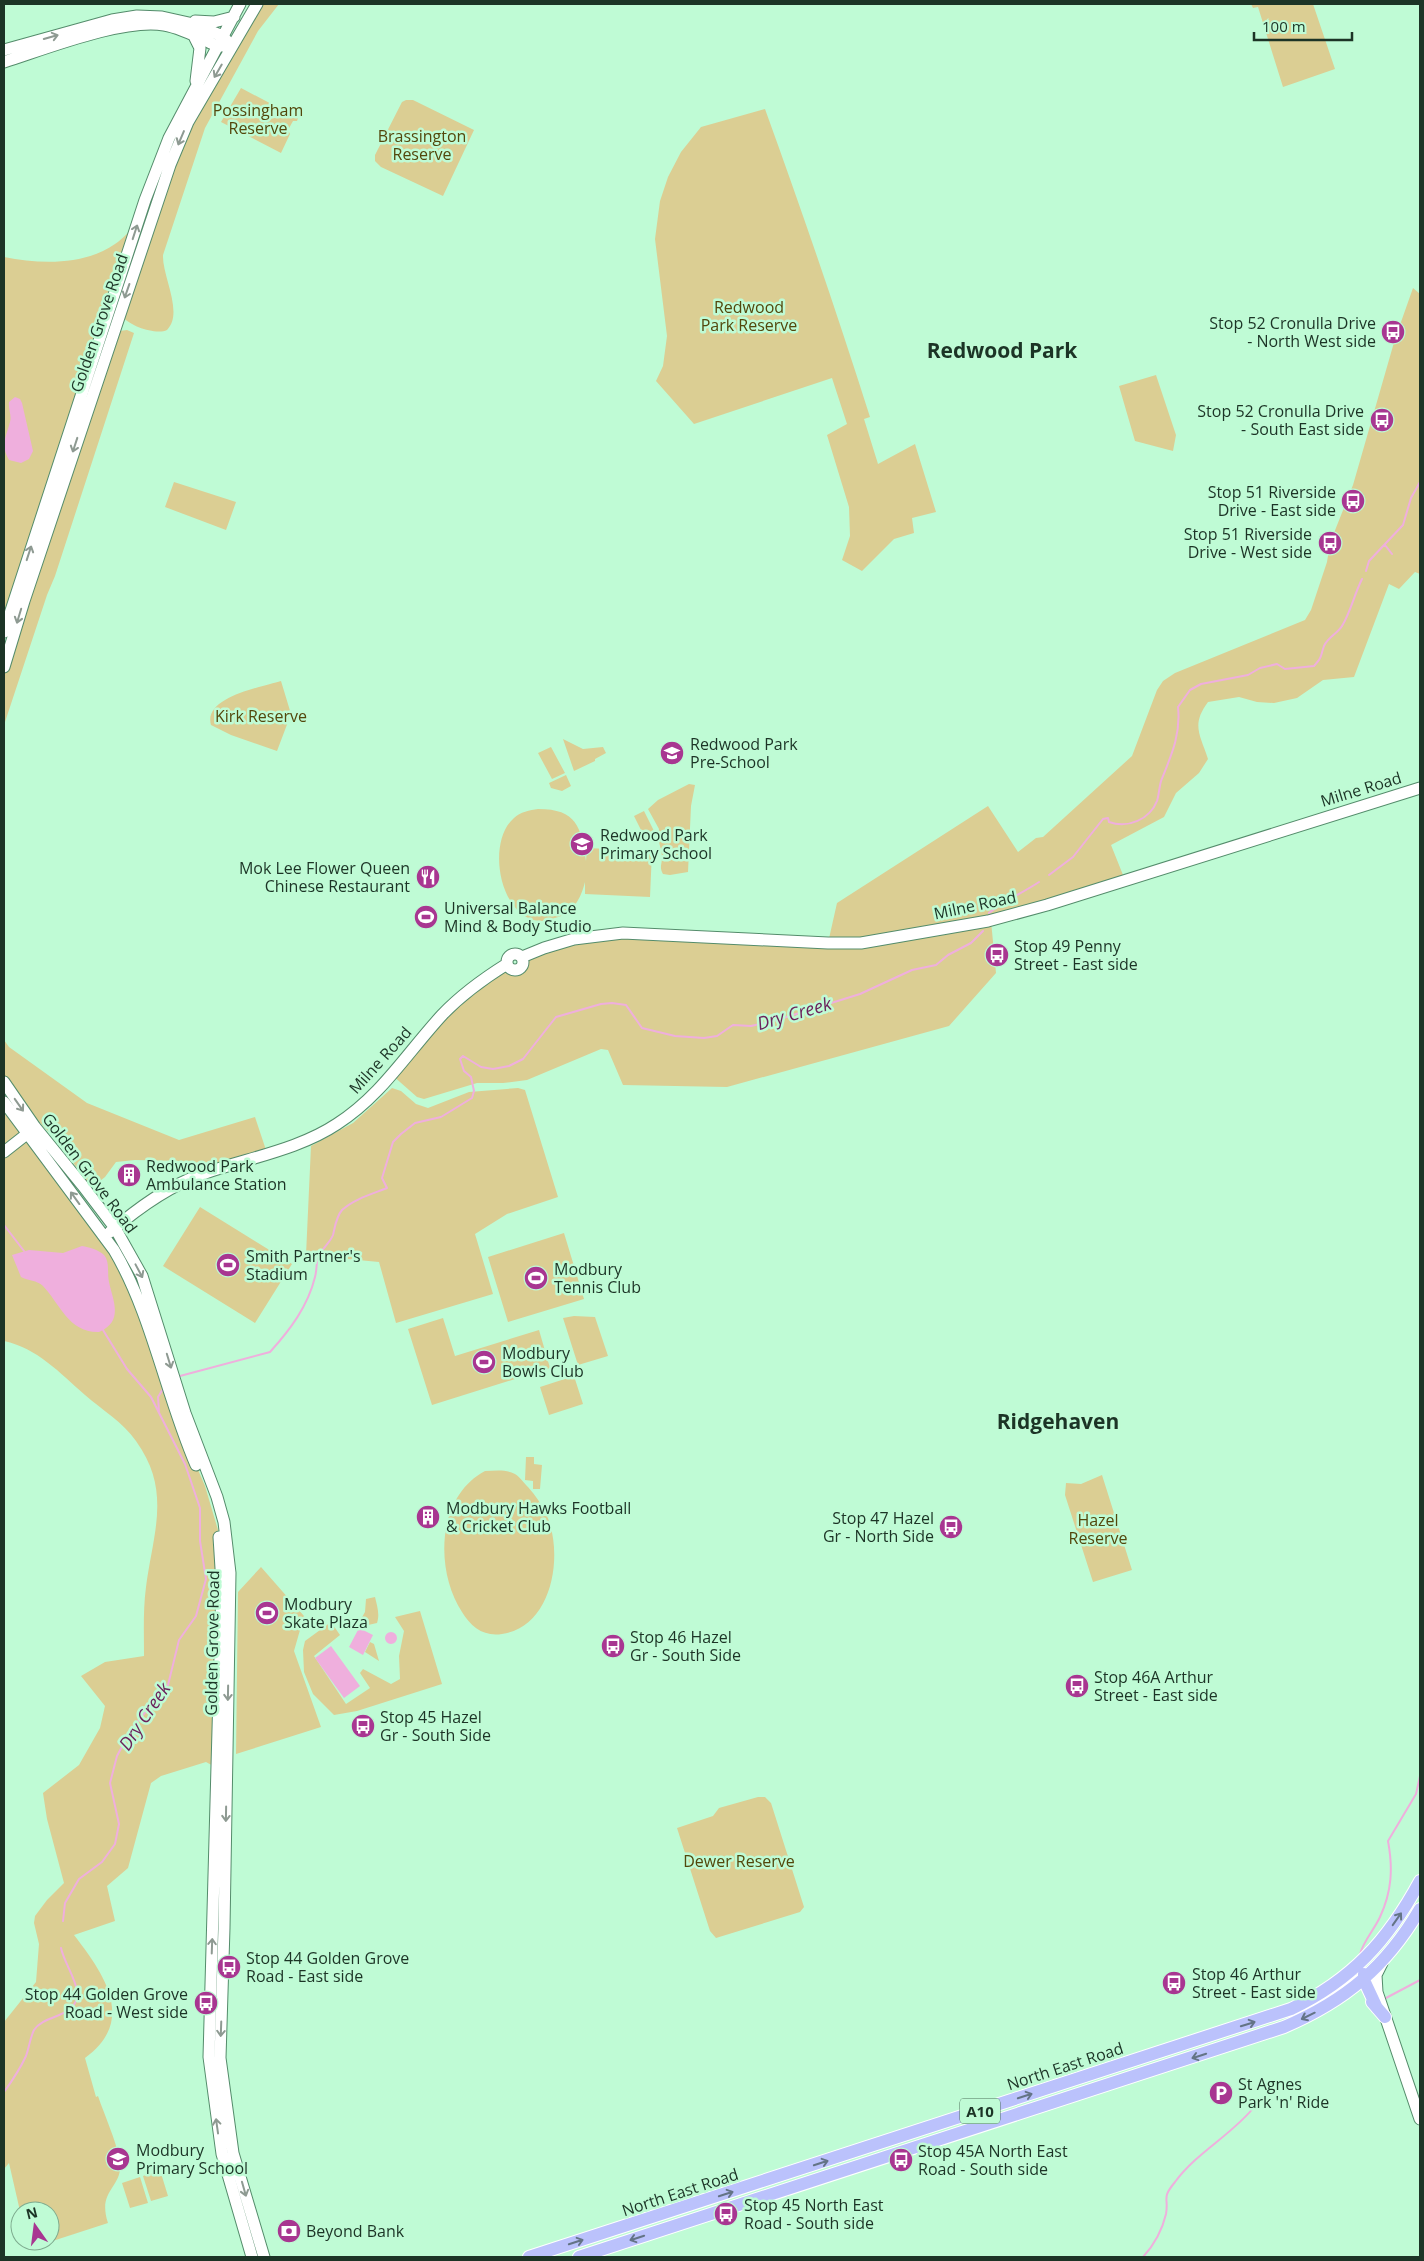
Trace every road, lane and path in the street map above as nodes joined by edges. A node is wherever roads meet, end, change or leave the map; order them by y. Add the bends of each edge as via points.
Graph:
1 (240, 4) edge
2 (257, 4) edge
3 (234, 17) junction
4 (176, 19) junction
5 (194, 36) junction
6 (220, 41) junction
7 (232, 46) junction
8 (4, 50) edge
9 (4, 62) edge
10 (195, 87) junction
11 (4, 632) edge
12 (4, 667) edge
13 (1420, 788) edge
14 (4, 1082) edge
15 (4, 1102) edge
16 (31, 1130) junction
17 (4, 1152) edge
18 (115, 1228) junction
19 (104, 1237) junction
20 (154, 1332) junction
21 (224, 1658) junction
22 (1420, 1881) edge
23 (1420, 1909) edge
24 (1369, 1955) junction
25 (1383, 1962) junction
26 (1364, 1980) junction
27 (1350, 1992) junction
28 (1377, 1992) junction
29 (1321, 1994) junction
30 (1381, 2013) junction
31 (1420, 2119) edge
32 (252, 2257) edge
33 (264, 2257) edge
34 (529, 2257) edge
35 (579, 2257) edge

1 - 3 main road, Golden Grove Road
2 - 7 main road, Golden Grove Road
3 - 4 main road via 214,22
3 - 6 main road, Golden Grove Road
4 - 6 main road
8 -> 4 main road via 125,17
5 - 6 main road
5 - 9 main road via 161,24 133,25
5 - 10 main road via 200,54
6 - 7 main road
6 - 10 main road, Golden Grove Road
7 -> 12 main road, Golden Grove Road via 188,122 170,165
11 -> 10 main road, Golden Grove Road via 145,200 169,138
13 - 18 main road, Milne Road via 988,921 853,943 605,934 559,944 522,957 511,955 507,964 456,1001 380,1089 336,1125 304,1141 186,1181 150,1201
14 -> 16 main road, Golden Grove Road
15 - 16 main road, Golden Grove Road
16 - 17 main road
16 - 18 main road, Golden Grove Road
19 -> 16 main road, Golden Grove Road
18 - 19 main road, Milne Road
18 -> 20 main road, Golden Grove Road via 142,1276
19 - 20 main road, Golden Grove Road via 129,1275
20 - 21 main road, Golden Grove Road via 220,1522
32 -> 21 main road, Golden Grove Road via 222,2154 209,2057
21 -> 33 main road, Golden Grove Road via 220,2058 233,2153
24 -> 22 main road, North East Road / A10 via 1398,1919
23 - 25 main road, North East Road / A10
24 - 26 main road
24 - 29 main road, North East Road / A10
25 - 26 main road, North East Road / A10
25 - 28 main road via 1376,1975
26 - 27 main road, North East Road / A10
26 - 28 main road via 1371,1983
26 - 29 main road via 1351,1980 1340,1988
26 - 30 main road
27 - 30 main road via 1365,1996
27 -> 35 main road, North East Road / A10 via 1323,2009 1269,2033
28 - 30 main road
34 -> 29 main road, North East Road / A10 via 1262,2020
30 - 31 main road via 1400,2054

